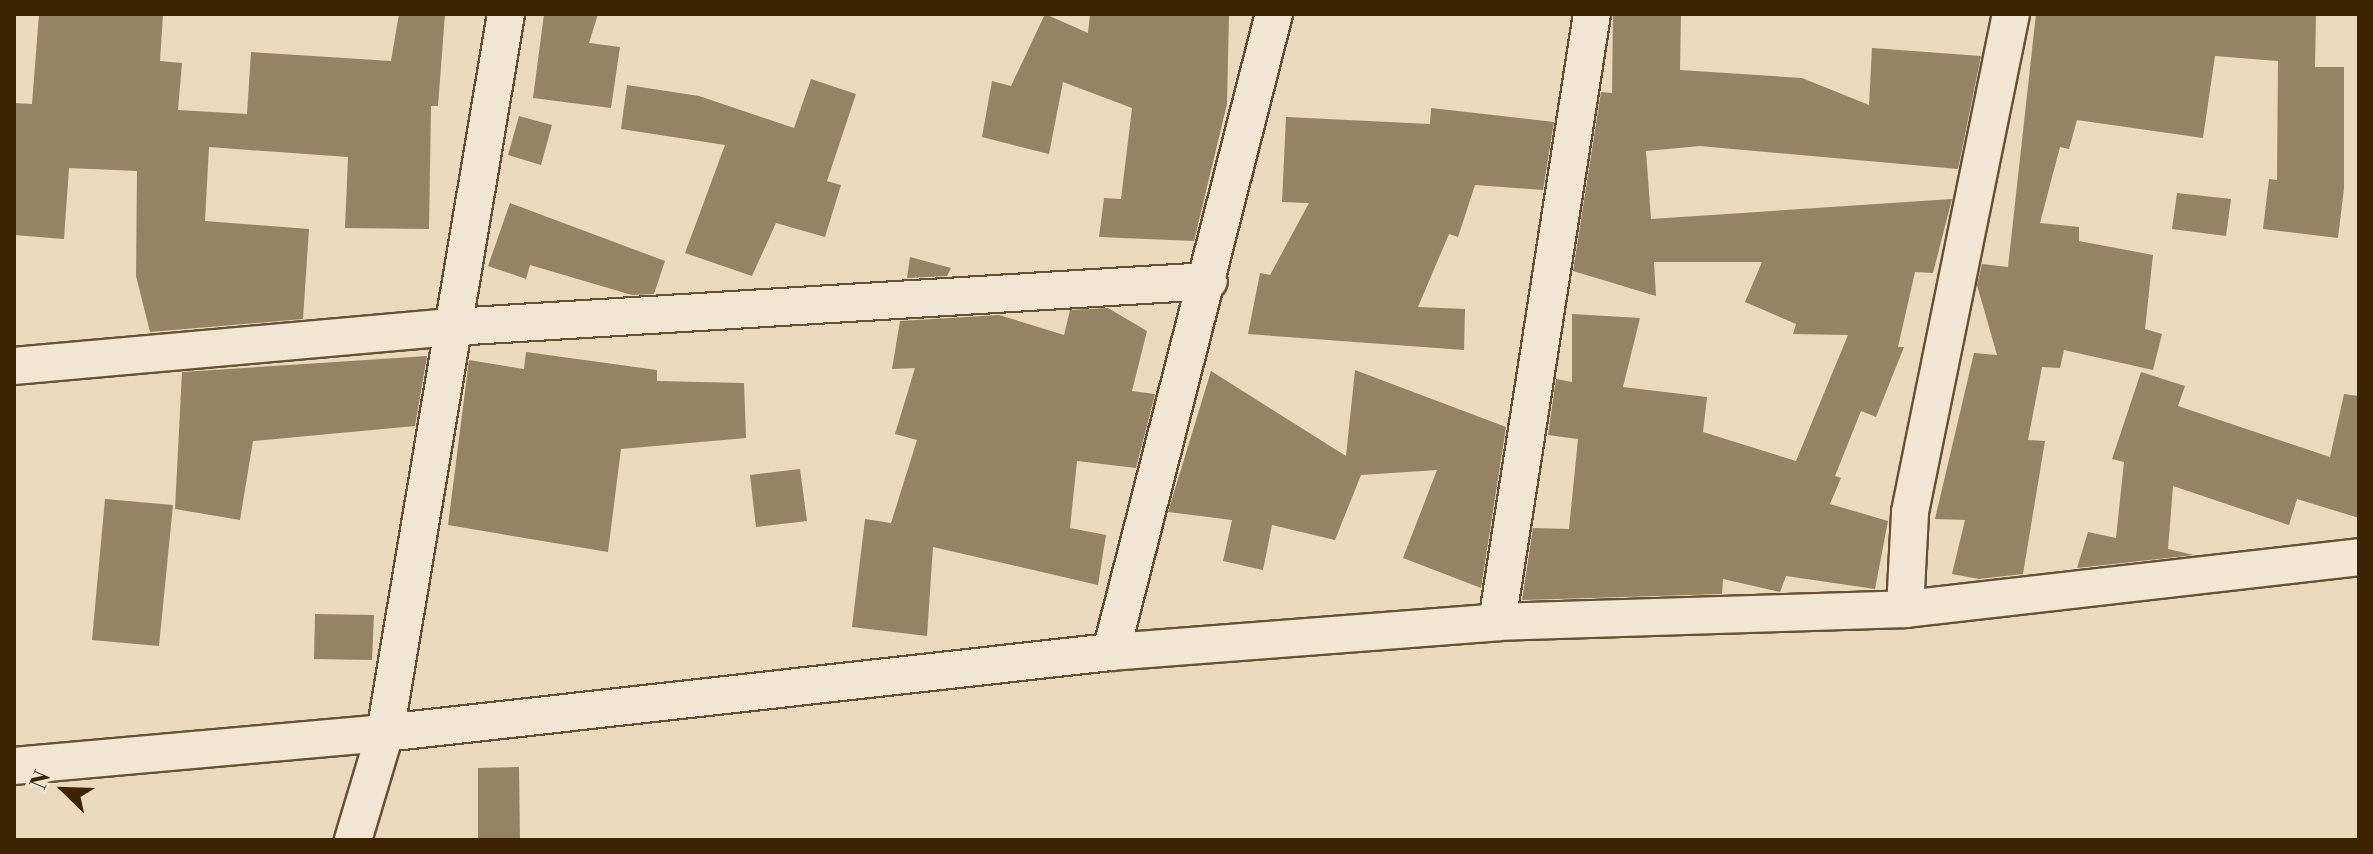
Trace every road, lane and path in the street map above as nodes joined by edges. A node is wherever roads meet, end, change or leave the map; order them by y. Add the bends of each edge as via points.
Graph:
1 (506, 14) edge
2 (1274, 14) edge
3 (1592, 14) edge
4 (2011, 14) edge
5 (1209, 281) junction
6 (453, 327) junction
7 (14, 366) edge
8 (2359, 557) edge
9 (1905, 609) junction
10 (1497, 622) junction
11 (1111, 652) junction
12 (385, 733) junction
13 (14, 766) edge
14 (353, 840) edge

1 - 6 street
2 - 5 street
3 - 10 street
4 - 9 street via 1910,512
5 - 6 street
5 - 11 street
6 - 7 street
6 - 12 street
8 - 9 street
9 - 10 street
10 - 11 street
11 - 12 street
12 - 13 street
12 - 14 street

